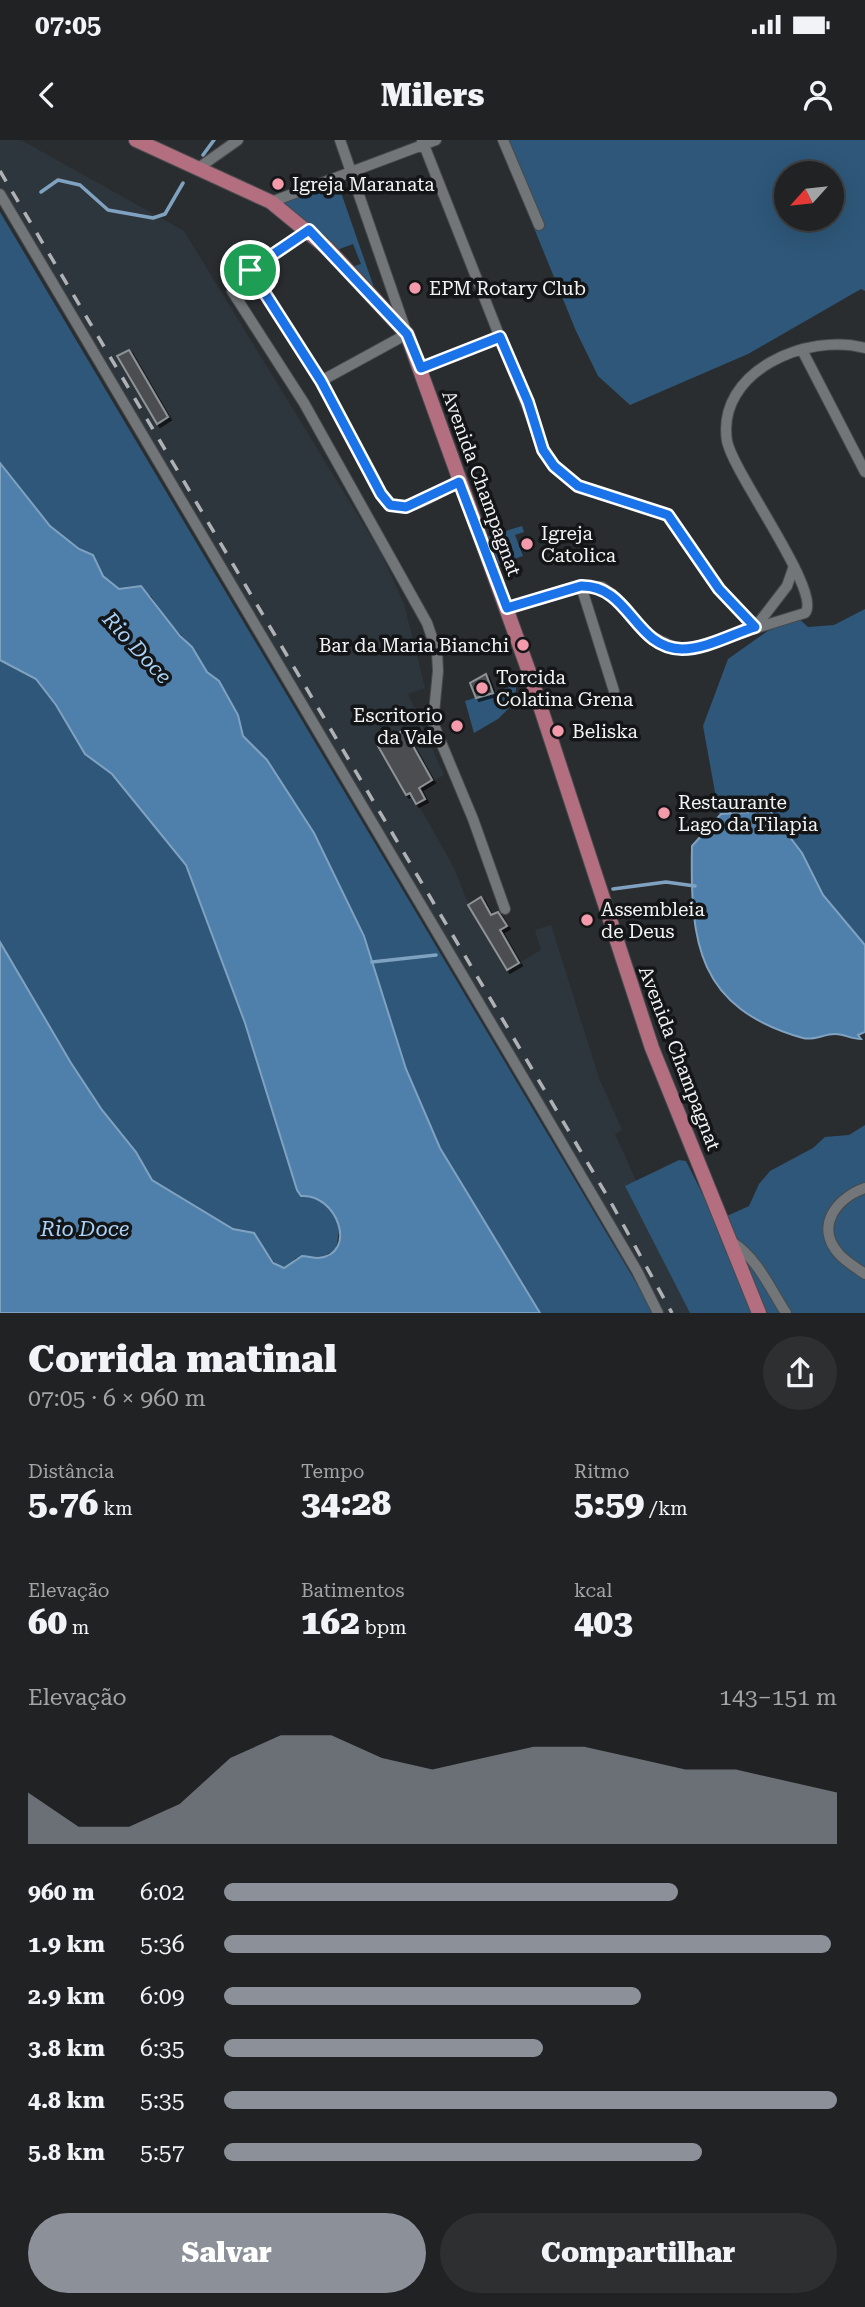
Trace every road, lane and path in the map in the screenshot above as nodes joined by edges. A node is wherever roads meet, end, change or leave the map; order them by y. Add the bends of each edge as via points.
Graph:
1 (136, 140) edge
2 (238, 140) edge
3 (340, 140) edge
4 (436, 140) edge
5 (503, 140) edge
6 (423, 142) edge
7 (197, 169) junction
8 (353, 172) junction
9 (0, 194) edge
10 (271, 202) junction
11 (539, 225) dead end
12 (309, 230) junction
13 (250, 270) junction
14 (407, 334) junction
15 (500, 337) junction
16 (865, 348) edge
17 (802, 350) junction
18 (421, 368) junction
19 (321, 381) junction
20 (865, 472) edge
21 (459, 482) junction
22 (794, 566) junction
23 (581, 586) junction
24 (507, 608) junction
25 (755, 627) junction
26 (614, 691) dead end
27 (505, 909) dead end
28 (865, 1188) edge
29 (732, 1242) junction
30 (865, 1275) edge
31 (658, 1313) edge
32 (759, 1313) edge
33 (786, 1313) edge

1 - 7 main road, Avenida Champagnat
2 - 7 street
3 - 8 street
4 - 6 street
5 - 11 street
6 - 8 street
6 - 15 street
7 - 10 main road, Avenida Champagnat
8 - 10 street
8 - 14 street
9 - 31 street via 544,1111
10 - 12 main road, Avenida Champagnat
12 - 13 street
12 - 14 main road, Avenida Champagnat
13 - 19 street
13 - 27 street via 233,287 234,298 311,415 427,623 438,662 433,723
14 - 18 main road, Avenida Champagnat
14 - 19 street
15 - 18 street
15 - 25 street via 543,450 554,466 578,486 668,515 719,589
16 - 17 street via 834,344
17 - 20 street
17 - 22 street via 755,373 736,394 726,424 733,460
18 - 21 main road, Avenida Champagnat
19 - 21 street via 381,494 393,507 406,507
21 - 24 main road, Avenida Champagnat
22 - 25 street via 788,586
22 - 25 street via 809,599 807,611
23 - 24 street
23 - 25 street via 602,587 648,635 678,649
23 - 26 street
24 - 29 main road, Avenida Champagnat via 652,1048
28 - 30 street via 844,1196 834,1206 829,1232 839,1254
29 - 32 main road, Avenida Champagnat
29 - 33 street via 747,1252

